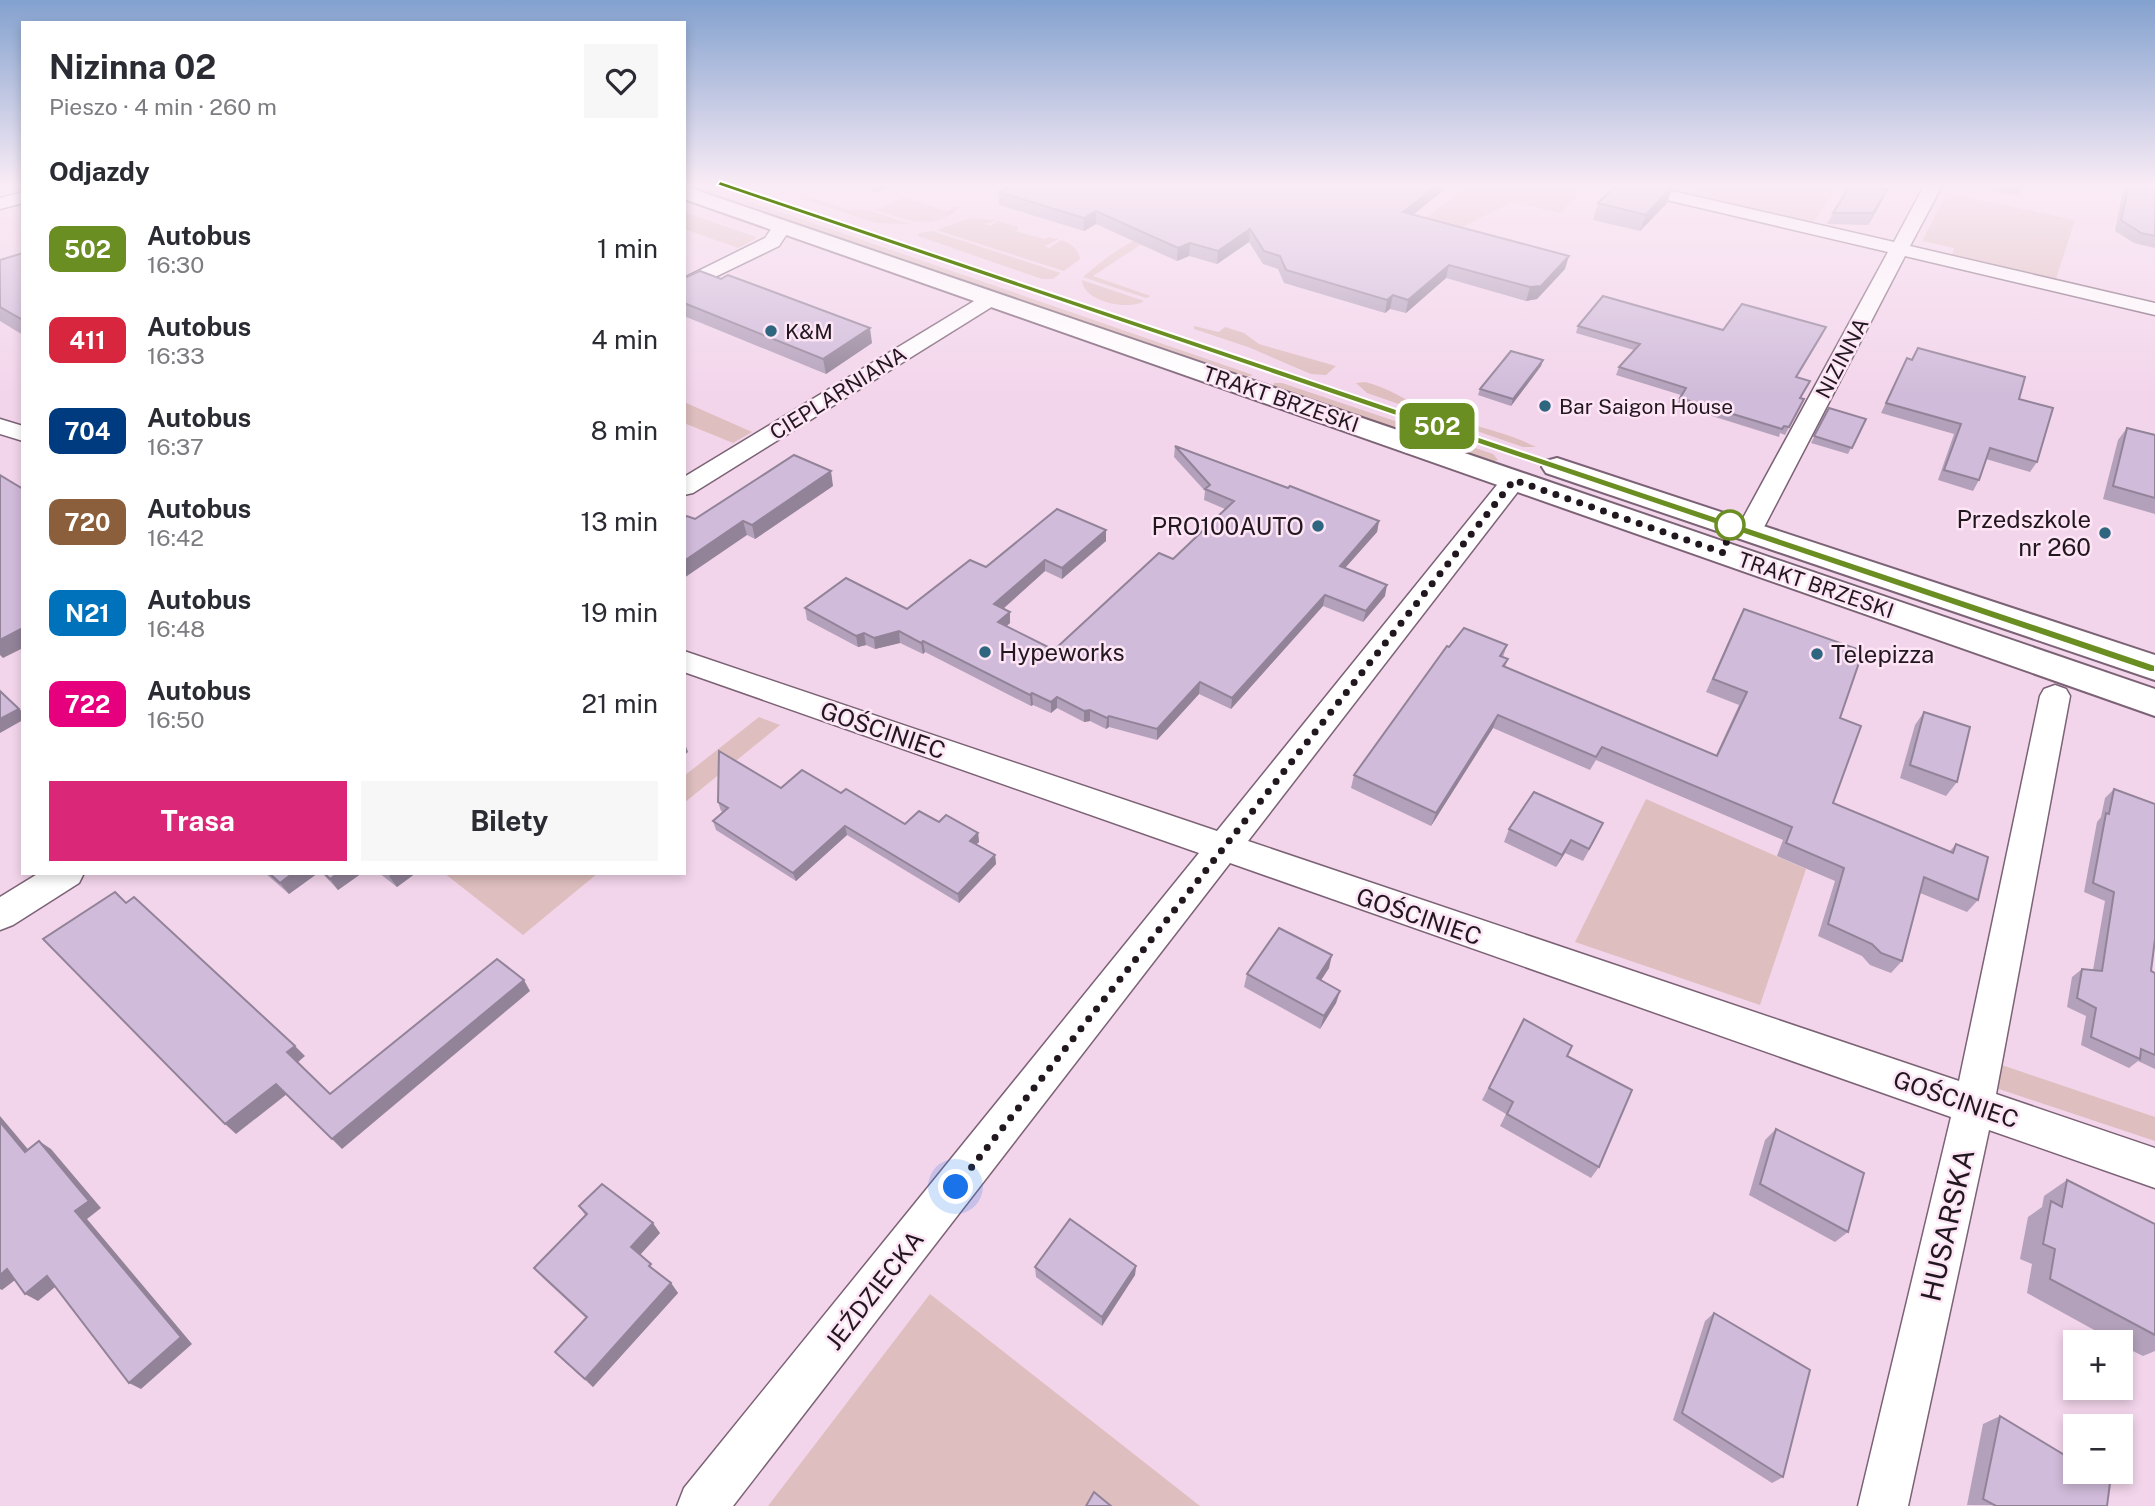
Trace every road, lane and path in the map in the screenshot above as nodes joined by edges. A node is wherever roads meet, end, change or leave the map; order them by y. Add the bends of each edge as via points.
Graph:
1 (747, 254) edge
2 (864, 254) edge
3 (928, 254) edge
4 (1897, 254) edge
5 (1922, 254) edge
6 (686, 285) edge
7 (991, 299) junction
8 (2155, 309) edge
9 (0, 426) edge
10 (21, 433) edge
11 (1514, 480) junction
12 (686, 487) edge
13 (1749, 531) junction
14 (686, 662) edge
15 (2155, 668) edge
16 (2055, 696) dead end
17 (2155, 703) edge
18 (1225, 849) junction
19 (64, 875) edge
20 (0, 915) edge
21 (1974, 1105) junction
22 (2155, 1168) edge
23 (702, 1506) edge
24 (1883, 1506) edge

1 - 6 street
2 - 7 main road, TRAKT BRZESKI
3 - 13 main road, TRAKT BRZESKI
4 - 13 street, NIZINNA
5 - 8 street
7 - 11 main road, TRAKT BRZESKI
7 - 12 street, CIEPLARNIANA
9 - 10 street
11 - 17 main road, TRAKT BRZESKI
11 - 18 street, JEŹDZIECKA
13 - 15 main road, TRAKT BRZESKI
14 - 18 street, GOŚCINIEC
16 - 21 street, HUSARSKA
18 - 21 street, GOŚCINIEC
18 - 23 street, JEŹDZIECKA
19 - 20 street
21 - 22 street, GOŚCINIEC
21 - 24 street, HUSARSKA

